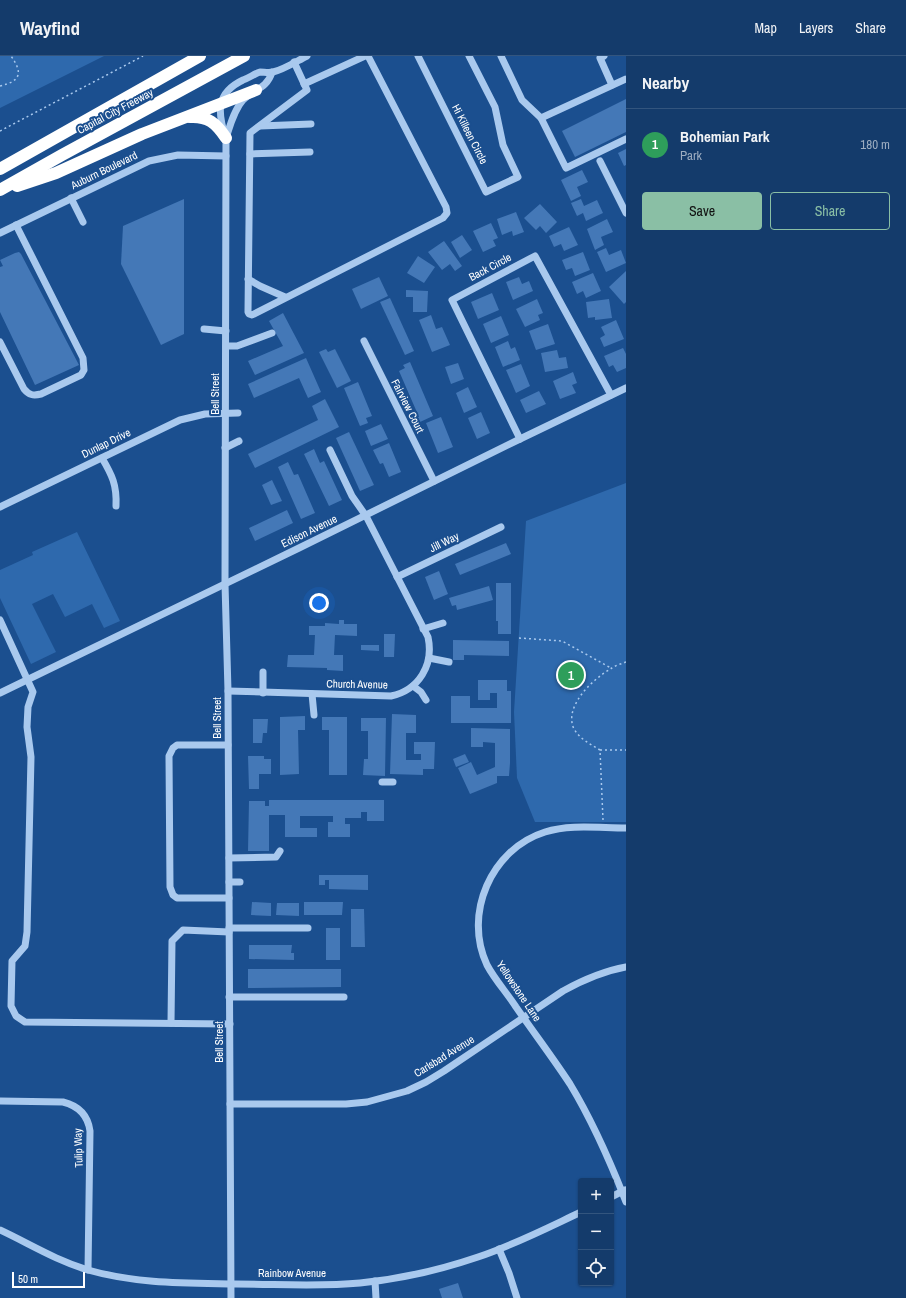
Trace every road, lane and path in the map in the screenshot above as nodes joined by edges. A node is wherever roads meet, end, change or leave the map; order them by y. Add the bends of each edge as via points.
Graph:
1 (10, 56) edge
2 (144, 56) edge
3 (200, 56) edge
4 (244, 56) edge
5 (307, 56) edge
6 (364, 56) edge
7 (368, 56) edge
8 (418, 56) edge
9 (469, 56) edge
10 (501, 56) edge
11 (604, 56) edge
12 (294, 62) junction
13 (272, 72) junction
14 (626, 79) edge
15 (304, 84) junction
16 (612, 85) junction
17 (0, 86) edge
18 (256, 90) junction
19 (221, 104) junction
20 (186, 117) junction
21 (541, 118) junction
22 (311, 124) dead end
23 (259, 126) junction
24 (0, 132) edge
25 (226, 138) junction
26 (626, 139) edge
27 (310, 152) dead end
28 (250, 154) junction
29 (226, 156) junction
30 (600, 161) dead end
31 (0, 169) edge
32 (0, 190) edge
33 (71, 198) junction
34 (626, 212) edge
35 (83, 222) dead end
36 (16, 225) junction
37 (0, 233) edge
38 (248, 279) junction
39 (285, 297) junction
40 (204, 329) dead end
41 (226, 331) junction
42 (272, 333) dead end
43 (364, 341) dead end
44 (0, 342) edge
45 (226, 346) junction
46 (626, 388) edge
47 (611, 395) junction
48 (226, 413) junction
49 (238, 413) dead end
50 (520, 439) junction
51 (239, 441) dead end
52 (225, 448) junction
53 (330, 450) dead end
54 (102, 458) junction
55 (434, 481) junction
56 (116, 506) dead end
57 (0, 507) edge
58 (366, 516) junction
59 (501, 527) dead end
60 (397, 577) junction
61 (225, 584) junction
62 (0, 620) edge
63 (443, 623) dead end
64 (423, 629) junction
65 (519, 638) dead end
66 (429, 658) junction
67 (449, 662) dead end
68 (626, 662) edge
69 (611, 668) junction
70 (263, 672) dead end
71 (28, 680) junction
72 (414, 686) junction
73 (228, 691) junction
74 (0, 693) edge
75 (263, 693) junction
76 (312, 694) junction
77 (354, 696) junction
78 (426, 700) dead end
79 (355, 704) dead end
80 (314, 715) dead end
81 (228, 745) junction
82 (600, 750) junction
83 (626, 750) edge
84 (382, 782) dead end
85 (393, 782) dead end
86 (604, 822) dead end
87 (626, 828) edge
88 (280, 851) dead end
89 (228, 858) junction
90 (229, 882) junction
91 (240, 882) dead end
92 (229, 898) junction
93 (308, 928) dead end
94 (229, 930) junction
95 (626, 966) edge
96 (229, 997) junction
97 (344, 997) dead end
98 (523, 1018) junction
99 (171, 1023) junction
100 (230, 1024) junction
101 (0, 1101) edge
102 (230, 1104) junction
103 (624, 1191) edge
104 (614, 1196) edge
105 (626, 1202) edge
106 (578, 1213) edge
107 (0, 1230) edge
108 (499, 1249) junction
109 (88, 1270) junction
110 (375, 1281) junction
111 (231, 1284) junction
112 (231, 1298) edge
113 (376, 1298) edge
114 (516, 1298) edge

1 - 17 path via 18,66 19,73 13,82
2 - 24 path
3 - 31 highway, Capital City Freeway
4 - 32 highway, Capital City Freeway
5 - 12 street
6 - 15 street
7 - 39 street via 447,213 443,218
8 - 9 street, Hi Killeen Circle via 486,192 518,177 503,145 495,107
10 - 21 street via 522,100
11 - 16 street via 600,58
12 - 13 street
12 - 15 street
13 - 18 street via 266,85
13 - 19 street via 259,73 233,86 226,92
14 - 16 street
15 - 23 street via 307,90
16 - 21 street
18 - 19 highway
18 - 25 street, Bell Street via 236,111
19 - 20 highway
19 - 25 street, Bell Street via 221,121
20 - 25 highway via 201,118 214,123
20 - 32 highway via 56,173
21 - 26 street via 566,168
22 - 23 street
23 - 28 street via 250,133
25 - 29 street, Bell Street
27 - 28 street
28 - 38 street
29 - 33 street, Auburn Boulevard via 178,155 149,161
29 - 41 street, Bell Street
30 - 34 street
33 - 35 street
33 - 36 street, Auburn Boulevard
36 - 37 street, Auburn Boulevard
36 - 44 street via 83,358 84,370 81,375 34,396 24,389
38 - 39 street
38 - 39 street via 249,314 252,315
40 - 41 street
41 - 45 street, Bell Street
42 - 45 street via 237,346
43 - 55 street, Fairview Court
45 - 48 street, Bell Street
46 - 47 street, Edison Avenue
47 - 50 street, Edison Avenue
47 - 50 street, Back Circle via 535,256 452,300
48 - 49 street, Dunlap Drive
48 - 52 street, Bell Street
48 - 54 street, Dunlap Drive via 205,414 180,420
50 - 55 street, Edison Avenue
51 - 52 street
52 - 61 street, Bell Street
53 - 58 street, Church Avenue via 352,496
54 - 56 street via 115,484
54 - 57 street, Dunlap Drive
55 - 58 street, Edison Avenue
58 - 60 street, Church Avenue
58 - 61 street, Edison Avenue
59 - 60 street, Jill Way
60 - 64 street, Church Avenue
61 - 71 street, Edison Avenue
61 - 73 street, Bell Street
62 - 71 street
63 - 64 street
64 - 66 street, Church Avenue via 429,644
65 - 69 path via 562,641
66 - 67 street
66 - 72 street, Church Avenue via 425,672
68 - 69 path
69 - 82 path via 579,696 571,712 574,728 582,739
70 - 75 street
71 - 74 street, Edison Avenue
71 - 99 street via 33,692 28,707 27,727 31,757 27,932 25,946 12,961 11,1006 16,1016 25,1022
72 - 77 street, Church Avenue via 391,696
72 - 78 street
73 - 75 street, Church Avenue
73 - 81 street, Bell Street
75 - 76 street, Church Avenue
76 - 77 street, Church Avenue
76 - 80 street
77 - 79 street
81 - 89 street, Bell Street
81 - 92 street via 177,745 169,756 169,764 172,895 177,898
82 - 83 path
82 - 86 path
84 - 85 street
87 - 98 street, Yellowstone Lane via 571,827 544,832 515,848 492,873 480,904 479,938 493,976
88 - 89 street via 276,857
89 - 90 street, Bell Street
90 - 91 street
90 - 92 street, Bell Street
92 - 94 street, Bell Street
93 - 94 street
94 - 96 street, Bell Street
94 - 99 street via 183,930 172,941
95 - 98 street, Carlsbad Avenue via 581,981
96 - 97 street
96 - 100 street, Bell Street
98 - 102 street, Carlsbad Avenue via 432,1078 387,1097 346,1104
98 - 103 street, Yellowstone Lane via 586,1113
99 - 100 street
100 - 102 street, Bell Street
101 - 109 street, Tulip Way via 63,1102 79,1109 87,1120 90,1132
102 - 111 street, Bell Street
103 - 104 street
103 - 105 street, Yellowstone Lane
106 - 108 street, Rainbow Avenue
107 - 109 street, Rainbow Avenue via 53,1257
108 - 110 street, Rainbow Avenue via 446,1267
108 - 114 street
109 - 111 street, Rainbow Avenue via 151,1282
110 - 111 street, Rainbow Avenue via 323,1285
110 - 113 street
111 - 112 street, Bell Street

